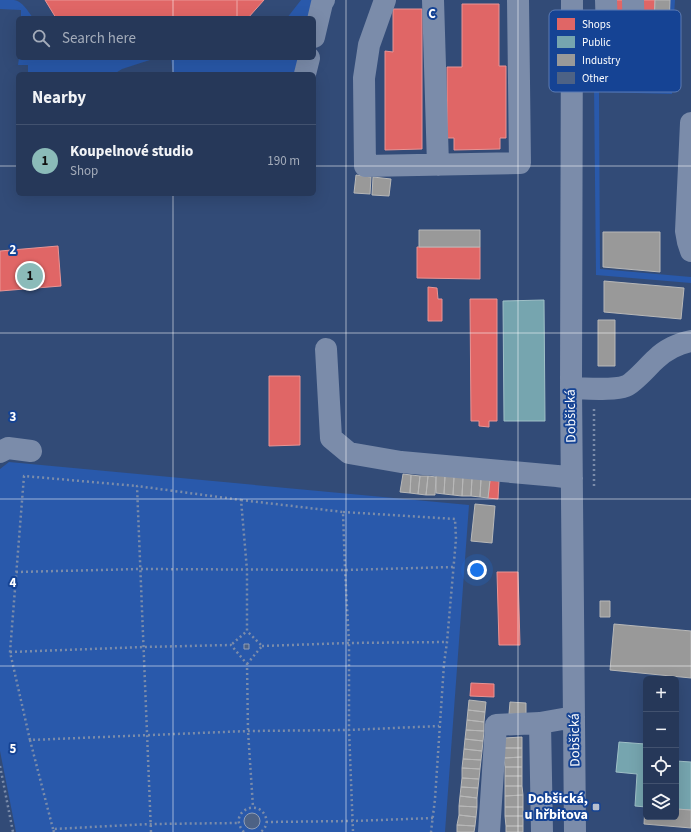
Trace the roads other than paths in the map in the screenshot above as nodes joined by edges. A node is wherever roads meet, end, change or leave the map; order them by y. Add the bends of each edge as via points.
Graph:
1 (324, 0) edge
2 (385, 0) edge
3 (433, 0) edge
4 (518, 0) edge
5 (572, 0) edge
6 (606, 0) edge
7 (618, 0) edge
8 (633, 0) edge
9 (646, 0) edge
10 (572, 10) edge
11 (609, 10) edge
12 (618, 10) edge
13 (631, 10) edge
14 (646, 10) edge
15 (316, 29) edge
16 (308, 60) edge
17 (306, 72) edge
18 (571, 92) edge
19 (691, 123) edge
20 (438, 165) junction
21 (691, 251) edge
22 (691, 341) edge
23 (326, 348) dead end
24 (571, 388) junction
25 (0, 452) edge
26 (31, 452) dead end
27 (572, 478) junction
28 (574, 717) junction
29 (540, 723) junction
30 (489, 832) edge
31 (542, 832) edge
32 (576, 832) edge

1 - 15 street
2 - 20 street via 369,45 364,78 365,166
3 - 20 street
4 - 20 street via 520,163
5 - 10 street, Dobšická
6 - 11 street
7 - 12 street
8 - 13 street
9 - 14 street
16 - 17 street
18 - 24 street, Dobšická
19 - 21 street via 686,231
22 - 24 street via 667,350 627,386 612,389
23 - 27 street via 331,438 349,454 401,462
24 - 27 street, Dobšická
25 - 26 street via 8,448
27 - 28 street, Dobšická
28 - 29 street
28 - 32 street, Dobšická
29 - 30 street via 496,725
29 - 31 street

